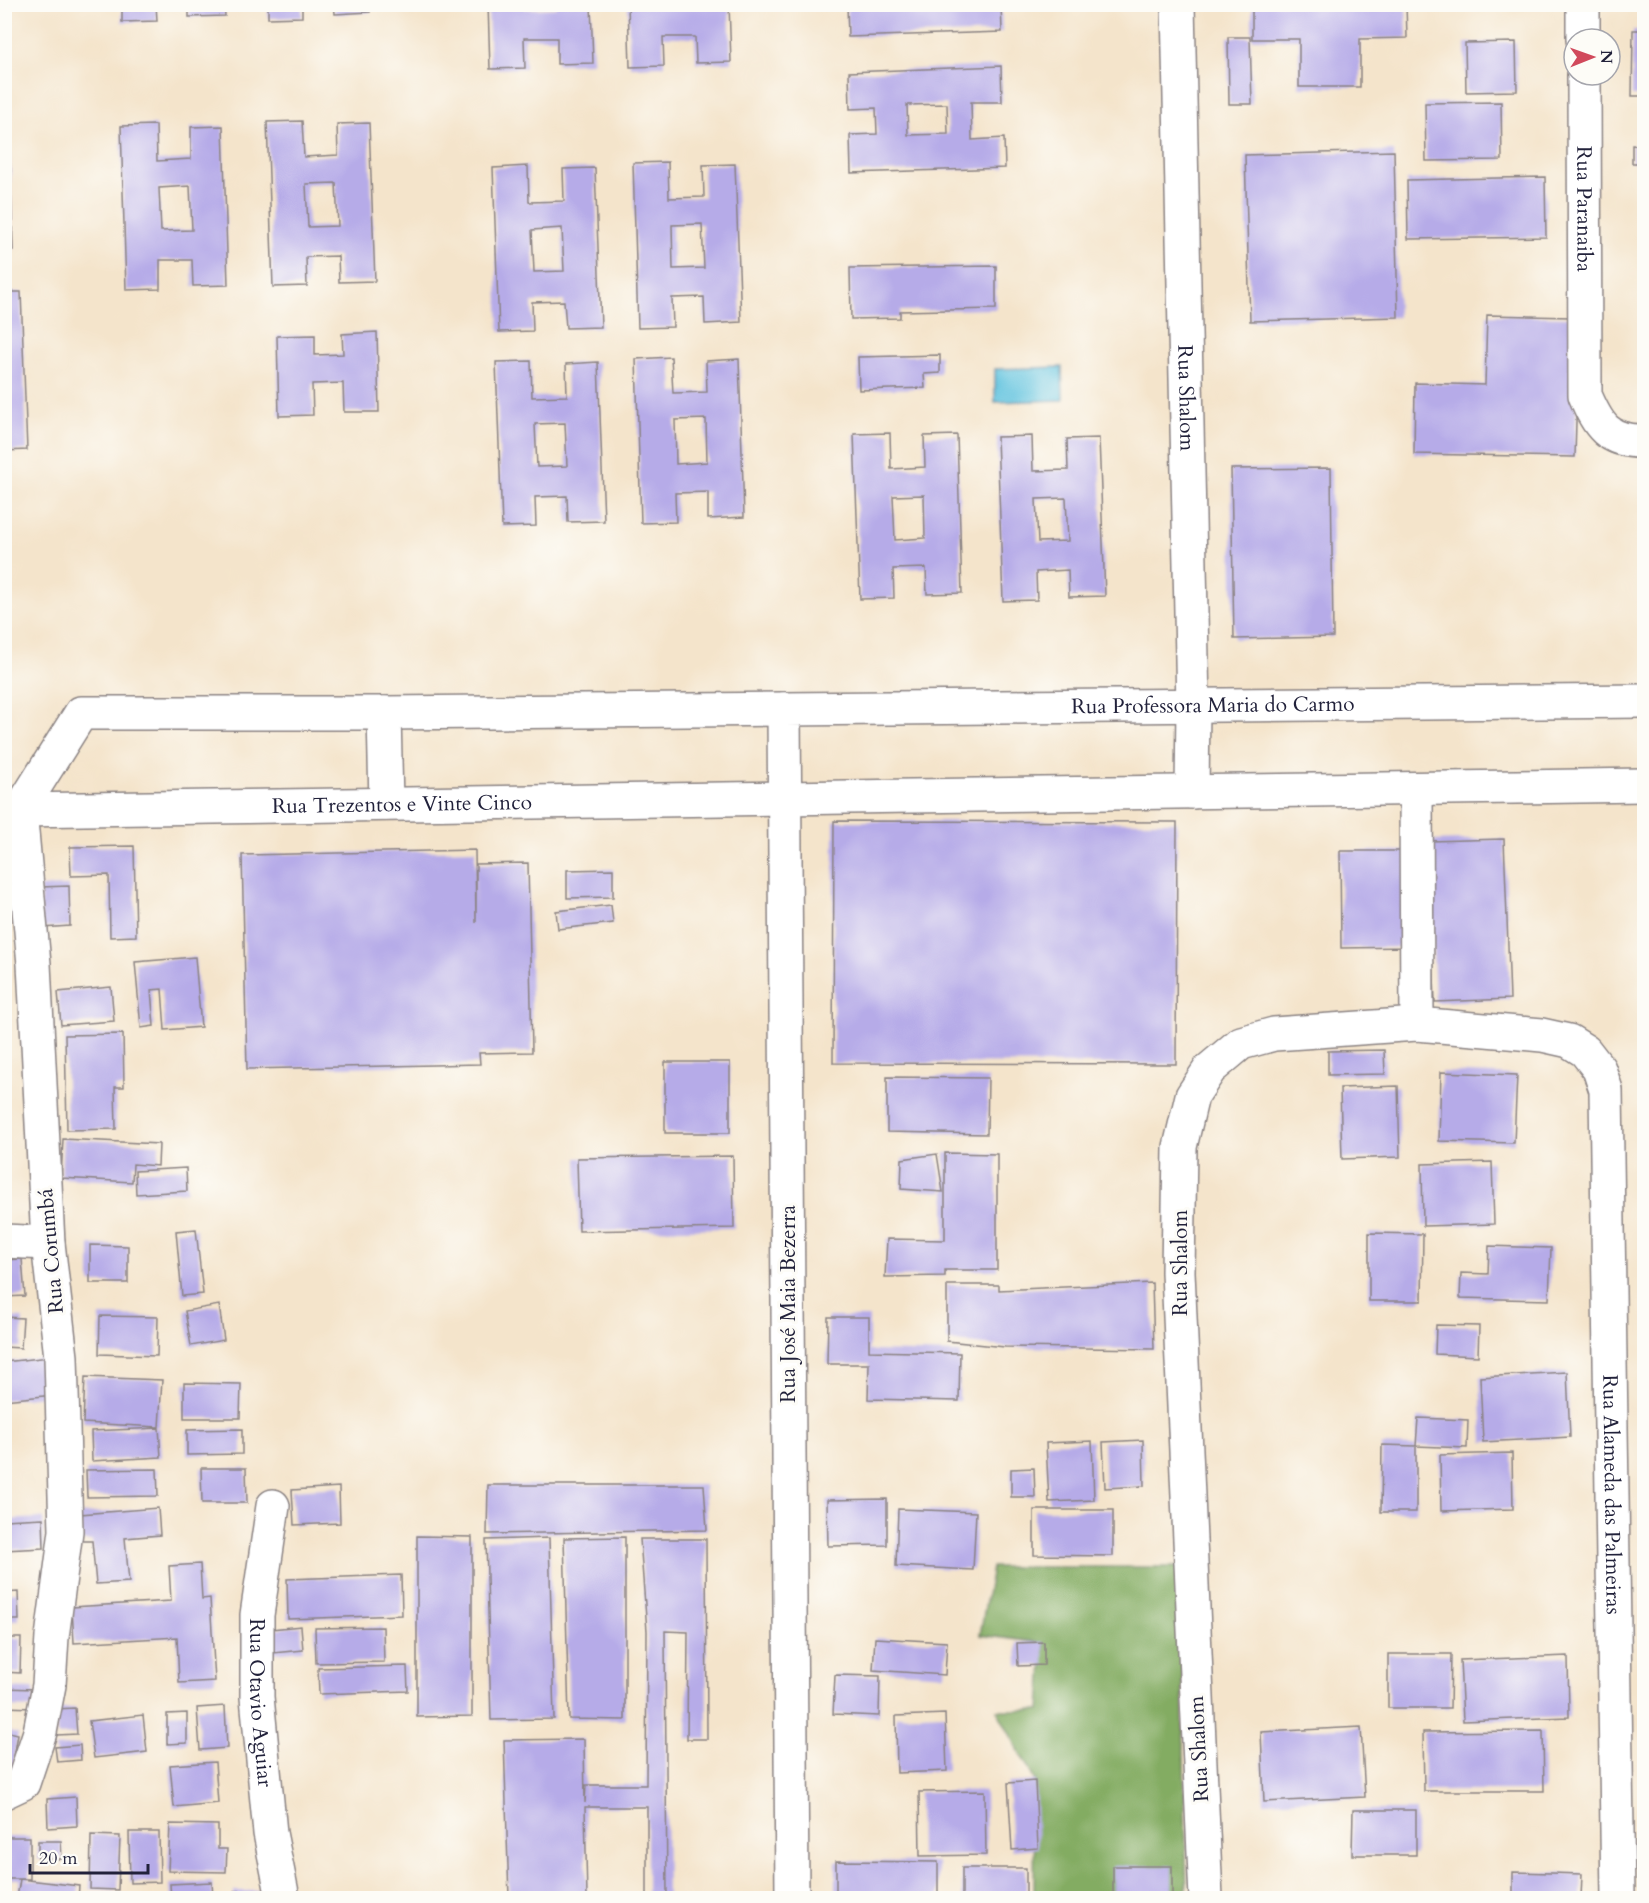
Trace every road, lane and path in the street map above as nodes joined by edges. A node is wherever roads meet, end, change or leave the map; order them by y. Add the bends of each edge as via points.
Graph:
1 (1178, 4) edge
2 (1583, 4) edge
3 (1583, 27) edge
4 (1584, 87) edge
5 (1644, 441) edge
6 (1644, 701) edge
7 (1193, 706) junction
8 (784, 710) junction
9 (384, 713) junction
10 (1644, 785) edge
11 (1416, 789) junction
12 (1192, 792) junction
13 (784, 798) junction
14 (12, 802) edge
15 (386, 804) junction
16 (1417, 1024) junction
17 (1606, 1090) joint
18 (4, 1241) edge
19 (48, 1243) junction
20 (273, 1506) dead end
21 (4, 1792) edge
22 (283, 1899) edge
23 (792, 1899) edge
24 (1206, 1899) edge
25 (1618, 1899) edge

1 - 7 street, Rua Shalom
2 - 3 street
4 - 5 street, Rua Paranaiba via 1585,395 1596,420 1608,433 1627,441
6 - 7 street, Rua Professora Maria do Carmo
7 - 8 street, Rua Professora Maria do Carmo
7 - 12 street, Rua Shalom
8 - 9 street
8 - 13 street, Rua José Maia Bezerra
9 - 14 street via 81,713
9 - 15 street
10 - 11 street
11 - 12 street
11 - 16 street
12 - 13 street
13 - 15 street, Rua Trezentos e Vinte Cinco
13 - 23 street, Rua José Maia Bezerra
14 - 15 street, Rua Trezentos e Vinte Cinco
14 - 19 street, Rua Corumbá via 34,964
16 - 17 street, Rua Shalom via 1569,1041 1585,1051 1599,1069
16 - 24 street, Rua Shalom via 1274,1034 1241,1043 1210,1069 1192,1096 1180,1147 1178,1272
17 - 25 street, Rua Alameda das Palmeiras
18 - 19 street
19 - 21 street, Rua Corumbá via 61,1357 66,1531 40,1732 23,1783
20 - 22 street, Rua Otavio Aguiar via 257,1614 257,1697 270,1833

